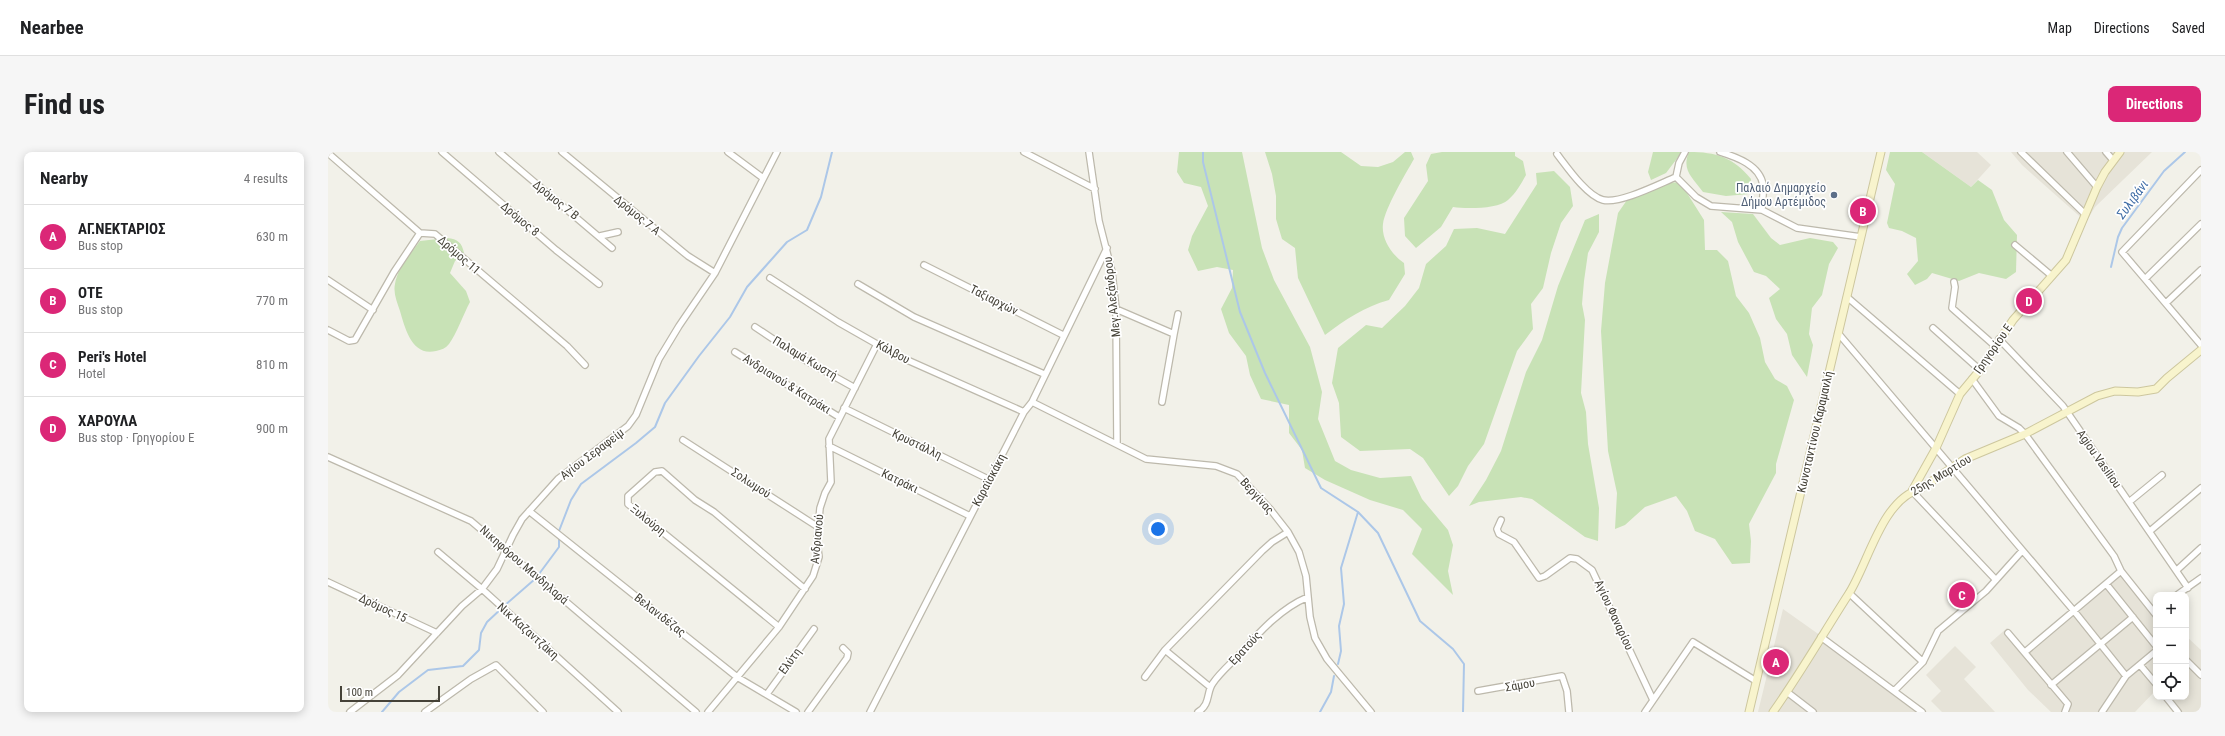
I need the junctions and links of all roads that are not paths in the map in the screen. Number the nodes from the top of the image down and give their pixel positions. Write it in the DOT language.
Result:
graph roads {
  1 [pos="442,152"];
  2 [pos="499,152"];
  3 [pos="562,152"];
  4 [pos="728,152"];
  5 [pos="777,152"];
  6 [pos="1024,152"];
  7 [pos="1088,152"];
  8 [pos="1685,152"];
  9 [pos="1720,152"];
  10 [pos="1881,152"];
  11 [pos="2021,152"];
  12 [pos="2067,152"];
  13 [pos="2106,152"];
  14 [pos="2120,152"];
  15 [pos="328,153"];
  16 [pos="1557,154"];
  17 [pos="2113,160"];
  18 [pos="2201,170"];
  19 [pos="1676,177"];
  20 [pos="763,178"];
  21 [pos="2097,187"];
  22 [pos="1095,188"];
  23 [pos="1762,210"];
  24 [pos="2085,214"];
  25 [pos="2201,224"];
  26 [pos="618,232"];
  27 [pos="420,233"];
  28 [pos="600,236"];
  29 [pos="1861,237"];
  30 [pos="2015,245"];
  31 [pos="612,248"];
  32 [pos="1107,248"];
  33 [pos="924,265"];
  34 [pos="2201,270"];
  35 [pos="715,273"];
  36 [pos="2052,276"];
  37 [pos="770,278"];
  38 [pos="2146,278"];
  39 [pos="328,280"];
  40 [pos="1954,282"];
  41 [pos="599,284"];
  42 [pos="858,284"];
  43 [pos="1847,297"];
  44 [pos="2166,302"];
  45 [pos="1116,309"];
  46 [pos="373,310"];
  47 [pos="1178,314"];
  48 [pos="755,327"];
  49 [pos="1933,328"];
  50 [pos="328,330"];
  51 [pos="1838,333"];
  52 [pos="1174,334"];
  53 [pos="1063,335"];
  54 [pos="1999,339"];
  55 [pos="877,344"];
  56 [pos="2201,345"];
  57 [pos="1995,346"];
  58 [pos="2201,350"];
  59 [pos="735,352"];
  60 [pos="585,365"];
  61 [pos="1980,370"];
  62 [pos="1044,374"];
  63 [pos="1972,379"];
  64 [pos="855,388"];
  65 [pos="1960,394"];
  66 [pos="1032,402"];
  67 [pos="1162,402"];
  68 [pos="844,408"];
  69 [pos="1024,412"];
  70 [pos="2067,412"];
  71 [pos="839,417"];
  72 [pos="2025,434"];
  73 [pos="683,440"];
  74 [pos="1116,444"];
  75 [pos="829,446"];
  76 [pos="1936,448"];
  77 [pos="328,457"];
  78 [pos="1952,467"];
  79 [pos="2162,476"];
  80 [pos="990,480"];
  81 [pos="2201,488"];
  82 [pos="1912,491"];
  83 [pos="2129,502"];
  84 [pos="528,511"];
  85 [pos="970,516"];
  86 [pos="1500,520"];
  87 [pos="818,527"];
  88 [pos="2150,531"];
  89 [pos="1288,532"];
  90 [pos="2201,548"];
  91 [pos="507,551"];
  92 [pos="2022,551"];
  93 [pos="438,552"];
  94 [pos="2177,570"];
  95 [pos="2122,571"];
  96 [pos="2201,578"];
  97 [pos="1996,580"];
  98 [pos="328,582"];
  99 [pos="2107,585"];
  100 [pos="2188,588"];
  101 [pos="482,589"];
  102 [pos="805,589"];
  103 [pos="2182,592"];
  104 [pos="1849,593"];
  105 [pos="1308,597"];
  106 [pos="2153,610"];
  107 [pos="2074,611"];
  108 [pos="2133,617"];
  109 [pos="779,627"];
  110 [pos="814,629"];
  111 [pos="2008,633"];
  112 [pos="438,634"];
  113 [pos="1821,637"];
  114 [pos="2153,642"];
  115 [pos="2100,644"];
  116 [pos="843,648"];
  117 [pos="1165,650"];
  118 [pos="2025,652"];
  119 [pos="2153,654"];
  120 [pos="1923,662"];
  121 [pos="2189,663"];
  122 [pos="2140,665"];
  123 [pos="2201,675"];
  124 [pos="2126,676"];
  125 [pos="737,677"];
  126 [pos="1145,677"];
  127 [pos="2153,680"];
  128 [pos="1756,681"];
  129 [pos="2051,685"];
  130 [pos="1210,687"];
  131 [pos="1478,691"];
  132 [pos="1894,691"];
  133 [pos="1787,692"];
  134 [pos="767,694"];
  135 [pos="1653,700"];
  136 [pos="2168,700"];
  137 [pos="350,712"];
  138 [pos="424,712"];
  139 [pos="543,712"];
  140 [pos="618,712"];
  141 [pos="696,712"];
  142 [pos="708,712"];
  143 [pos="796,712"];
  144 [pos="808,712"];
  145 [pos="870,712"];
  146 [pos="1198,712"];
  147 [pos="1371,712"];
  148 [pos="1569,712"];
  149 [pos="1645,712"];
  150 [pos="1749,712"];
  151 [pos="1773,712"];
  152 [pos="1813,712"];
  153 [pos="1922,712"];
  154 [pos="2065,712"];
  155 [pos="2102,712"];
  156 [pos="2178,712"];
  1 -- 41 [label="street, Δρόμος 8"];
  2 -- 28 [label="street, Δρόμος 7 Β"];
  3 -- 35 [label="street, Δρόμος 7 Α"];
  4 -- 20 [label="street"];
  5 -- 20 [label="street, Αγίου Σεραφείμ"];
  6 -- 22 [label="street"];
  7 -- 22 [label="street, Μεγ.Αλεξάνδρου"];
  8 -- 19 [label="street"];
  9 -- 23 [label="street"];
  10 -- 29 [label="street, Κωνσταντίνου Καραμανλή"];
  11 -- 24 [label="street"];
  12 -- 21 [label="street"];
  13 -- 17 [label="street"];
  14 -- 17 [label="street, Γρηγορίου Ε"];
  15 -- 27 [label="street, Δρόμος 11"];
  16 -- 19 [label="street"];
  17 -- 21 [label="street, Γρηγορίου Ε"];
  18 -- 38 [label="street"];
  19 -- 23 [label="street"];
  20 -- 35 [label="street, Αγίου Σεραφείμ"];
  21 -- 24 [label="street, Γρηγορίου Ε"];
  22 -- 32 [label="street, Μεγ.Αλεξάνδρου"];
  23 -- 29 [label="street"];
  24 -- 36 [label="street, Γρηγορίου Ε"];
  25 -- 38 [label="street"];
  26 -- 28 [label="street"];
  27 -- 46 [label="street"];
  27 -- 60 [label="street, Δρόμος 11"];
  28 -- 31 [label="street, Δρόμος 7 Β"];
  29 -- 43 [label="street, Κωνσταντίνου Καραμανλή"];
  30 -- 36 [label="street"];
  32 -- 45 [label="street, Μεγ.Αλεξάνδρου"];
  32 -- 53 [label="street, Καραϊσκάκη"];
  33 -- 53 [label="street, Ταξιαρχών"];
  34 -- 44 [label="street"];
  35 -- 84 [label="street, Αγίου Σεραφείμ"];
  36 -- 54 [label="street, Γρηγορίου Ε"];
  37 -- 55 [label="street, Κάλβου"];
  38 -- 44 [label="street"];
  39 -- 46 [label="street"];
  40 -- 57 [label="street"];
  42 -- 62 [label="street"];
  43 -- 51 [label="street, Κωνσταντίνου Καραμανλή"];
  43 -- 65 [label="street"];
  44 -- 56 [label="street"];
  45 -- 52 [label="street"];
  45 -- 74 [label="street, Μεγ.Αλεξάνδρου"];
  46 -- 50 [label="street"];
  47 -- 52 [label="street"];
  48 -- 64 [label="street, Παλαμά Κωστή"];
  49 -- 61 [label="street"];
  51 -- 76 [label="street"];
  51 -- 128 [label="street, Κωνσταντίνου Καραμανλή"];
  52 -- 67 [label="street"];
  53 -- 62 [label="street, Καραϊσκάκη"];
  54 -- 57 [label="street, Γρηγορίου Ε"];
  54 -- 70 [label="street, Agiou Vasiliou"];
  55 -- 64 [label="street, Ανδριανού"];
  55 -- 69 [label="street, Κάλβου"];
  57 -- 61 [label="street, Γρηγορίου Ε"];
  58 -- 70 [label="street, 25ης Μαρτίου"];
  59 -- 71 [label="street, Ανδριανού & Κατράκι"];
  61 -- 63 [label="street, Γρηγορίου Ε"];
  62 -- 66 [label="street, Καραϊσκάκη"];
  63 -- 65 [label="street, Γρηγορίου Ε"];
  63 -- 72 [label="street"];
  64 -- 68 [label="street, Ανδριανού"];
  65 -- 76 [label="street, Γρηγορίου Ε"];
  66 -- 69 [label="street, Καραϊσκάκη"];
  66 -- 74 [label="street, Βεργίνας"];
  68 -- 71 [label="street, Ανδριανού"];
  68 -- 80 [label="street, Κρυστάλλη"];
  69 -- 80 [label="street, Καραϊσκάκη"];
  70 -- 72 [label="street, 25ης Μαρτίου"];
  70 -- 83 [label="street, Agiou Vasiliou"];
  71 -- 75 [label="street, Ανδριανού"];
  72 -- 78 [label="street, 25ης Μαρτίου"];
  72 -- 95 [label="street"];
  73 -- 87 [label="street, Σολωμού"];
  74 -- 89 [label="street, Βεργίνας"];
  75 -- 85 [label="street, Κατράκι"];
  75 -- 87 [label="street, Ανδριανού"];
  76 -- 78 [label="street"];
  76 -- 82 [label="street, Γρηγορίου Ε"];
  77 -- 91 [label="street, Νικηφόρου Μανδηλαρά"];
  78 -- 82 [label="street, 25ης Μαρτίου"];
  78 -- 92 [label="street"];
  79 -- 83 [label="street"];
  80 -- 85 [label="street, Καραϊσκάκη"];
  81 -- 88 [label="street"];
  82 -- 97 [label="street"];
  82 -- 104 [label="street, 25ης Μαρτίου"];
  83 -- 88 [label="street, Agiou Vasiliou"];
  84 -- 91 [label="street, Αγίου Σεραφείμ"];
  84 -- 125 [label="street, Βελανιδέζας"];
  85 -- 145 [label="street, Καραϊσκάκη"];
  86 -- 135 [label="street, Αγίου Φαναρίου"];
  87 -- 102 [label="street, Ανδριανού"];
  88 -- 94 [label="street, Agiou Vasiliou"];
  89 -- 105 [label="street, Βεργίνας"];
  89 -- 117 [label="street"];
  90 -- 94 [label="street"];
  91 -- 101 [label="street, Αγίου Σεραφείμ"];
  91 -- 141 [label="street, Νικηφόρου Μανδηλαρά"];
  92 -- 97 [label="street"];
  92 -- 107 [label="street"];
  93 -- 101 [label="street, Νικ.Καζαντζάκη"];
  94 -- 100 [label="street, Agiou Vasiliou"];
  95 -- 99 [label="street"];
  95 -- 106 [label="street"];
  96 -- 100 [label="street"];
  97 -- 120 [label="street"];
  98 -- 112 [label="street, Δρόμος 15"];
  99 -- 107 [label="street"];
  99 -- 108 [label="street"];
  100 -- 103 [label="street"];
  101 -- 112 [label="street, Αγίου Σεραφείμ"];
  101 -- 140 [label="street, Νικ.Καζαντζάκη"];
  102 -- 109 [label="street, Ανδριανού"];
  102 -- 109 [label="street, Ξυλούρη"];
  104 -- 113 [label="street, 25ης Μαρτίου"];
  104 -- 120 [label="street"];
  105 -- 130 [label="street, Ερατούς"];
  105 -- 147 [label="street, Βεργίνας"];
  107 -- 115 [label="street"];
  107 -- 118 [label="street"];
  108 -- 114 [label="street"];
  108 -- 115 [label="street"];
  109 -- 125 [label="street, Ανδριανού"];
  110 -- 134 [label="street, Ελύτη"];
  111 -- 118 [label="street"];
  112 -- 137 [label="street, Αγίου Σεραφείμ"];
  113 -- 132 [label="street"];
  113 -- 133 [label="street, 25ης Μαρτίου"];
  115 -- 124 [label="street"];
  115 -- 129 [label="street"];
  116 -- 144 [label="street"];
  117 -- 126 [label="street"];
  117 -- 130 [label="street"];
  118 -- 129 [label="street"];
  119 -- 122 [label="street"];
  120 -- 132 [label="street"];
  121 -- 123 [label="street"];
  122 -- 124 [label="street"];
  122 -- 127 [label="street"];
  124 -- 155 [label="street"];
  125 -- 134 [label="street, Βελανιδέζας"];
  125 -- 142 [label="street, Ανδριανού"];
  128 -- 135 [label="street"];
  128 -- 150 [label="street, Κωνσταντίνου Καραμανλή"];
  129 -- 154 [label="street"];
  130 -- 146 [label="street, Ερατούς"];
  131 -- 148 [label="street, Σάμου"];
  132 -- 153 [label="street"];
  133 -- 151 [label="street, 25ης Μαρτίου"];
  133 -- 152 [label="street"];
  134 -- 143 [label="street, Βελανιδέζας"];
  135 -- 149 [label="street"];
  136 -- 156 [label="street"];
  138 -- 139 [label="street"];
}
